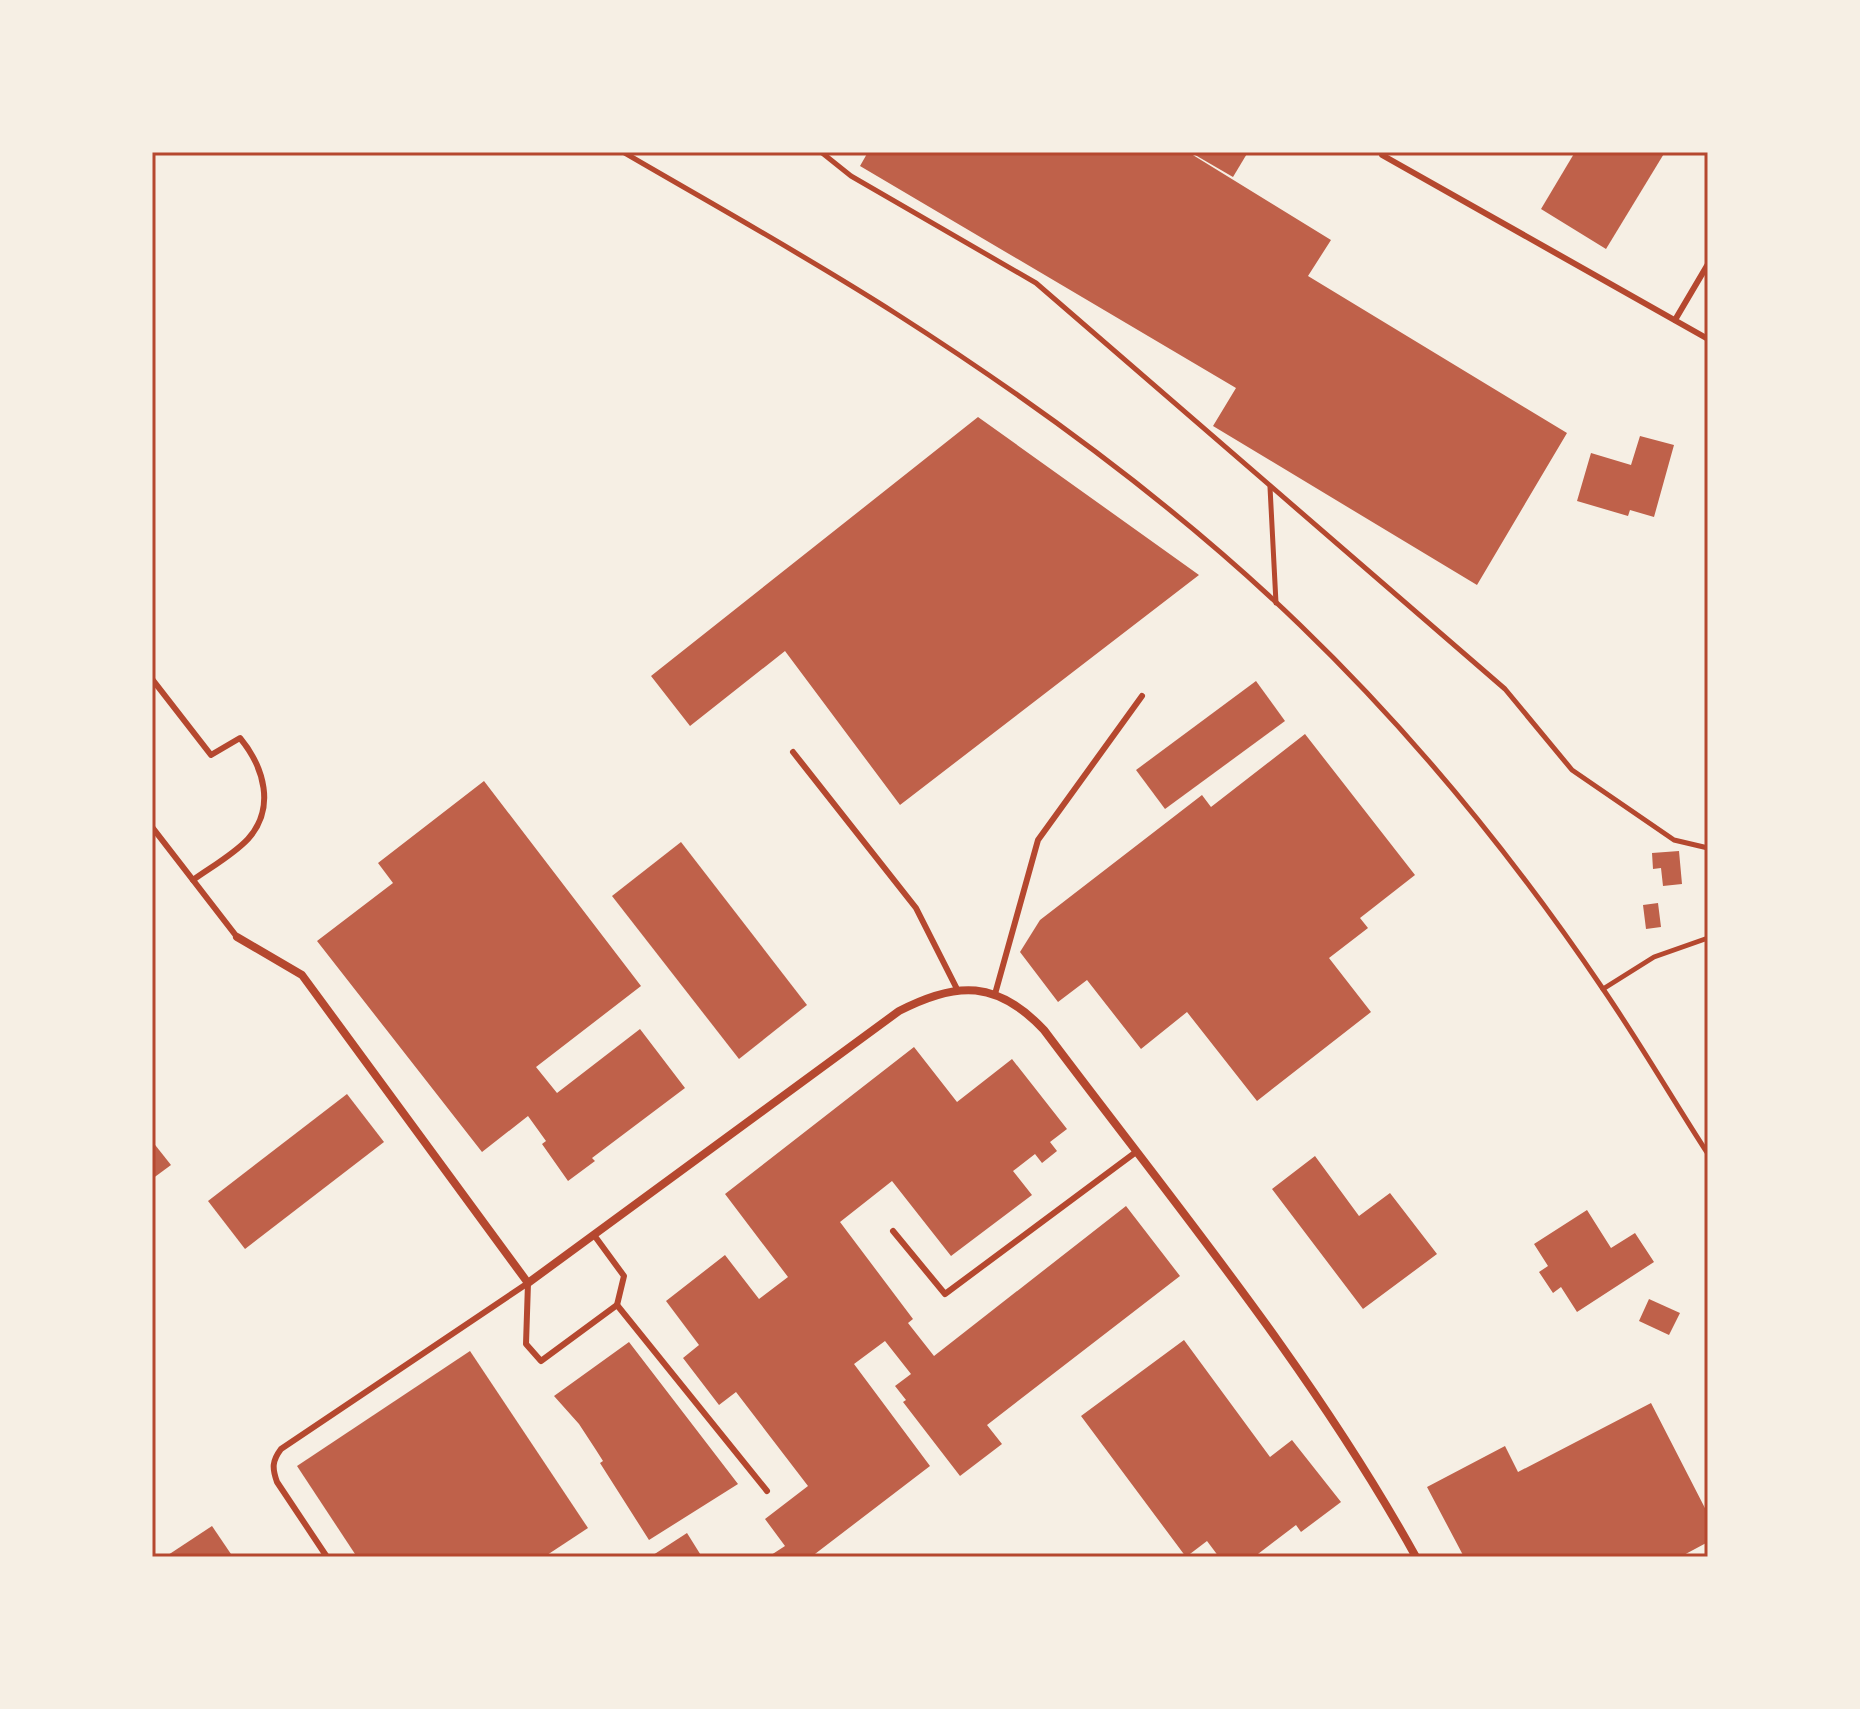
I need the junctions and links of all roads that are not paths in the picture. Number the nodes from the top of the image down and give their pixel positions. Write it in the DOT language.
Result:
graph roads {
  1 [pos="1382,152"];
  2 [pos="1708,264"];
  3 [pos="1675,320"];
  4 [pos="1708,339"];
  5 [pos="152,679"];
  6 [pos="1142,696"];
  7 [pos="793,752"];
  8 [pos="152,827"];
  9 [pos="193,880"];
  10 [pos="237,937"];
  11 [pos="958,991"];
  12 [pos="995,994"];
  13 [pos="1136,1152"];
  14 [pos="893,1231"];
  15 [pos="594,1235"];
  16 [pos="528,1283"];
  17 [pos="617,1305"];
  18 [pos="767,1491"];
  19 [pos="327,1557"];
  20 [pos="1416,1557"];
  1 -- 3 [label="lane"];
  2 -- 3 [label="lane"];
  3 -- 4 [label="lane"];
  5 -- 9 [label="lane"];
  6 -- 12 [label="lane"];
  7 -- 11 [label="lane"];
  8 -- 9 [label="lane"];
  9 -- 10 [label="lane"];
  10 -- 16 [label="street"];
  11 -- 12 [label="street"];
  11 -- 15 [label="street"];
  12 -- 13 [label="street"];
  13 -- 14 [label="lane"];
  13 -- 20 [label="street"];
  15 -- 16 [label="street"];
  15 -- 17 [label="lane"];
  16 -- 17 [label="lane"];
  16 -- 19 [label="lane"];
  17 -- 18 [label="lane"];
}
